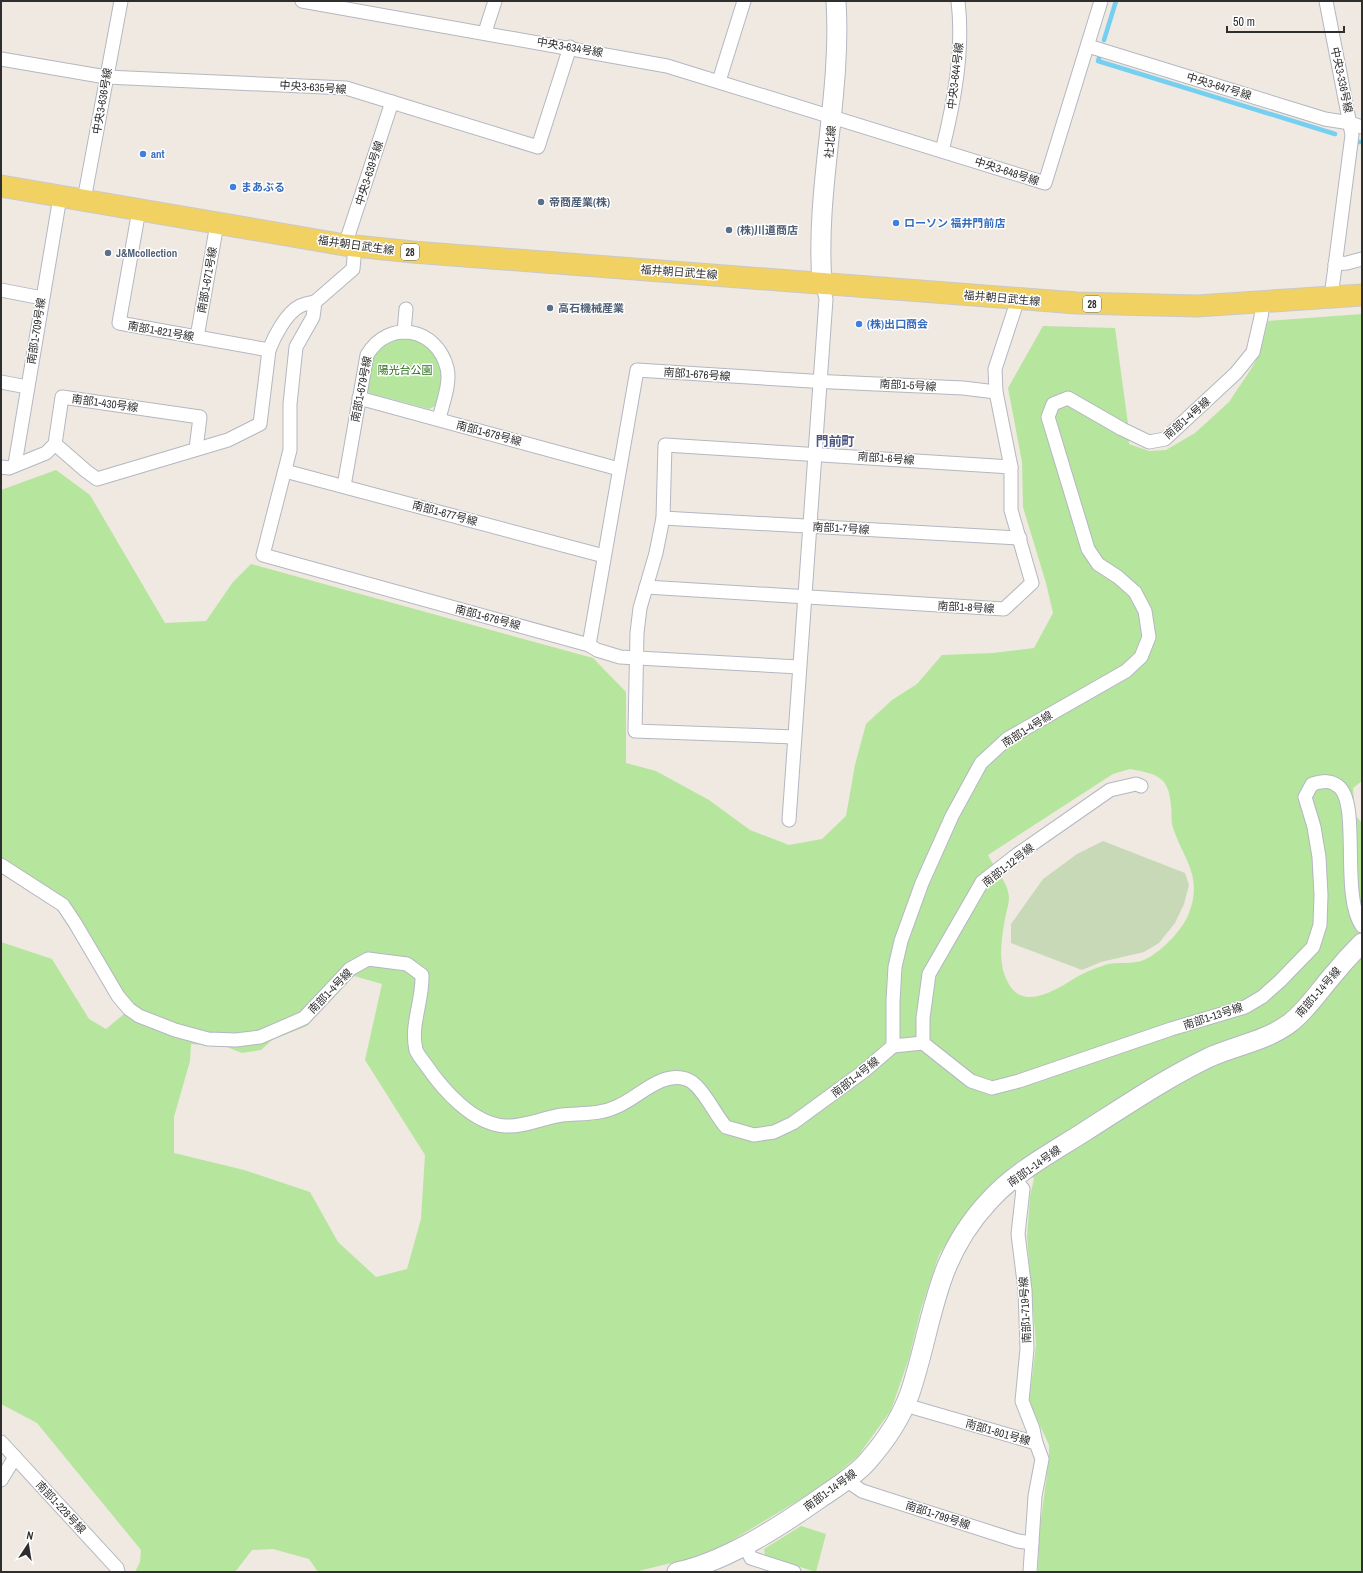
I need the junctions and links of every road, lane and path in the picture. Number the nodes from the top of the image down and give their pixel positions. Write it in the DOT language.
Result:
graph roads {
  1 [pos="121,1"];
  2 [pos="302,1"];
  3 [pos="494,1"];
  4 [pos="744,1"];
  5 [pos="836,1"];
  6 [pos="958,1"];
  7 [pos="1101,1"];
  8 [pos="1326,1"];
  9 [pos="485,32"];
  10 [pos="1088,46"];
  11 [pos="570,47"];
  12 [pos="1,59"];
  13 [pos="106,77"];
  14 [pos="719,81"];
  15 [pos="392,102"];
  16 [pos="832,117"];
  17 [pos="1356,125"];
  18 [pos="942,150"];
  19 [pos="1,186"];
  20 [pos="60,197"];
  21 [pos="84,200"];
  22 [pos="139,210"];
  23 [pos="217,224"];
  24 [pos="350,245"];
  25 [pos="1362,259"];
  26 [pos="1335,264"];
  27 [pos="822,282"];
  28 [pos="1,290"];
  29 [pos="1362,295"];
  30 [pos="1331,297"];
  31 [pos="42,298"];
  32 [pos="1018,299"];
  33 [pos="315,302"];
  34 [pos="1263,303"];
  35 [pos="406,309"];
  36 [pos="404,332"];
  37 [pos="197,337"];
  38 [pos="269,350"];
  39 [pos="820,381"];
  40 [pos="1,382"];
  41 [pos="27,387"];
  42 [pos="996,392"];
  43 [pos="359,398"];
  44 [pos="439,419"];
  45 [pos="55,444"];
  46 [pos="196,449"];
  47 [pos="815,453"];
  48 [pos="15,464"];
  49 [pos="1,467"];
  50 [pos="1011,467"];
  51 [pos="619,469"];
  52 [pos="285,471"];
  53 [pos="344,486"];
  54 [pos="663,518"];
  55 [pos="809,526"];
  56 [pos="1020,538"];
  57 [pos="604,556"];
  58 [pos="646,587"];
  59 [pos="804,596"];
  60 [pos="589,645"];
  61 [pos="636,658"];
  62 [pos="799,667"];
  63 [pos="794,736"];
  64 [pos="1141,786"];
  65 [pos="789,820"];
  66 [pos="1,865"];
  67 [pos="1362,926"];
  68 [pos="1362,942"];
  69 [pos="923,1043"];
  70 [pos="893,1046"];
  71 [pos="1014,1178"];
  72 [pos="905,1405"];
  73 [pos="1,1442"];
  74 [pos="1036,1444"];
  75 [pos="15,1457"];
  76 [pos="1,1480"];
  77 [pos="846,1480"];
  78 [pos="1032,1543"];
  79 [pos="745,1545"];
  80 [pos="117,1571"];
  81 [pos="677,1572"];
  82 [pos="794,1572"];
  83 [pos="1030,1572"];
  1 -- 13 [label="street, 中央3-636号線"];
  2 -- 9 [label="street, 中央3-634号線"];
  3 -- 9 [label="street"];
  4 -- 14 [label="street"];
  5 -- 16 [label="street, 社北線"];
  6 -- 18 [label="street, 中央3-644号線"];
  7 -- 10 [label="street, 中央3-648号線"];
  8 -- 17 [label="street, 中央3-336号線"];
  9 -- 11 [label="street, 中央3-634号線"];
  10 -- 17 [label="street, 中央3-647号線"];
  10 -- 18 [label="street, 中央3-648号線"];
  11 -- 14 [label="street, 中央3-634号線"];
  11 -- 15 [label="street, 中央3-635号線"];
  12 -- 13 [label="street, 中央3-635号線"];
  13 -- 15 [label="street, 中央3-635号線"];
  13 -- 21 [label="street, 中央3-636号線"];
  14 -- 16 [label="street, 中央3-634号線"];
  15 -- 24 [label="street, 中央3-639号線"];
  16 -- 18 [label="street, 中央3-648号線"];
  16 -- 27 [label="street, 社北線"];
  17 -- 26 [label="street, 中央3-336号線"];
  19 -- 20 [label="main road, 福井朝日武生線 / 28"];
  20 -- 21 [label="main road, 福井朝日武生線 / 28"];
  20 -- 31 [label="street, 南部1-709号線"];
  21 -- 22 [label="main road, 福井朝日武生線 / 28"];
  22 -- 23 [label="main road, 福井朝日武生線 / 28"];
  22 -- 37 [label="street, 南部1-821号線"];
  23 -- 24 [label="main road, 福井朝日武生線 / 28"];
  23 -- 37 [label="street, 南部1-671号線"];
  24 -- 27 [label="main road, 福井朝日武生線 / 28"];
  24 -- 33 [label="street"];
  25 -- 26 [label="street"];
  26 -- 30 [label="street, 中央3-336号線"];
  27 -- 32 [label="main road, 福井朝日武生線 / 28"];
  27 -- 39 [label="street"];
  28 -- 31 [label="street"];
  29 -- 30 [label="main road, 福井朝日武生線 / 28"];
  30 -- 34 [label="main road, 福井朝日武生線 / 28"];
  31 -- 41 [label="street, 南部1-709号線"];
  32 -- 34 [label="main road, 福井朝日武生線 / 28"];
  32 -- 42 [label="street, 南部1-8号線"];
  33 -- 38 [label="street"];
  33 -- 52 [label="street, 南部1-676号線"];
  34 -- 70 [label="street, 南部1-4号線"];
  35 -- 36 [label="street"];
  36 -- 43 [label="street, 南部1-679号線"];
  36 -- 44 [label="street"];
  37 -- 38 [label="street, 南部1-821号線"];
  38 -- 46 [label="street"];
  39 -- 42 [label="street, 南部1-5号線"];
  39 -- 47 [label="street"];
  39 -- 51 [label="street, 南部1-676号線"];
  40 -- 41 [label="street"];
  41 -- 48 [label="street, 南部1-709号線"];
  42 -- 50 [label="street, 南部1-8号線"];
  43 -- 44 [label="street, 南部1-678号線"];
  43 -- 53 [label="street, 南部1-679号線"];
  44 -- 51 [label="street, 南部1-678号線"];
  45 -- 46 [label="street"];
  45 -- 46 [label="street, 南部1-430号線"];
  45 -- 48 [label="street"];
  47 -- 50 [label="street, 南部1-6号線"];
  47 -- 54 [label="street, 南部1-6号線"];
  47 -- 55 [label="street"];
  48 -- 49 [label="street"];
  50 -- 56 [label="street, 南部1-8号線"];
  51 -- 57 [label="street, 南部1-676号線"];
  52 -- 53 [label="street, 南部1-677号線"];
  52 -- 60 [label="street, 南部1-676号線"];
  53 -- 57 [label="street, 南部1-677号線"];
  54 -- 55 [label="street, 南部1-7号線"];
  54 -- 58 [label="street"];
  55 -- 56 [label="street, 南部1-7号線"];
  55 -- 59 [label="street"];
  56 -- 59 [label="street, 南部1-8号線"];
  57 -- 60 [label="street, 南部1-676号線"];
  58 -- 59 [label="street, 南部1-8号線"];
  58 -- 61 [label="street"];
  59 -- 62 [label="street"];
  60 -- 61 [label="street"];
  61 -- 62 [label="street"];
  61 -- 63 [label="street"];
  62 -- 63 [label="street"];
  63 -- 65 [label="street"];
  64 -- 69 [label="street, 南部1-12号線"];
  66 -- 70 [label="street, 南部1-4号線"];
  67 -- 69 [label="street, 南部1-13号線"];
  68 -- 71 [label="street, 南部1-14号線"];
  69 -- 70 [label="street"];
  71 -- 72 [label="street, 南部1-14号線"];
  71 -- 74 [label="street, 南部1-719号線"];
  72 -- 74 [label="street, 南部1-801号線"];
  72 -- 77 [label="street, 南部1-14号線"];
  73 -- 75 [label="street, 南部1-228号線"];
  74 -- 78 [label="street, 南部1-801号線"];
  75 -- 76 [label="street"];
  75 -- 80 [label="street, 南部1-228号線"];
  77 -- 78 [label="street, 南部1-799号線"];
  77 -- 79 [label="street, 南部1-14号線"];
  78 -- 83 [label="street, 南部1-801号線"];
  79 -- 81 [label="street, 南部1-14号線"];
  79 -- 82 [label="street"];
}
